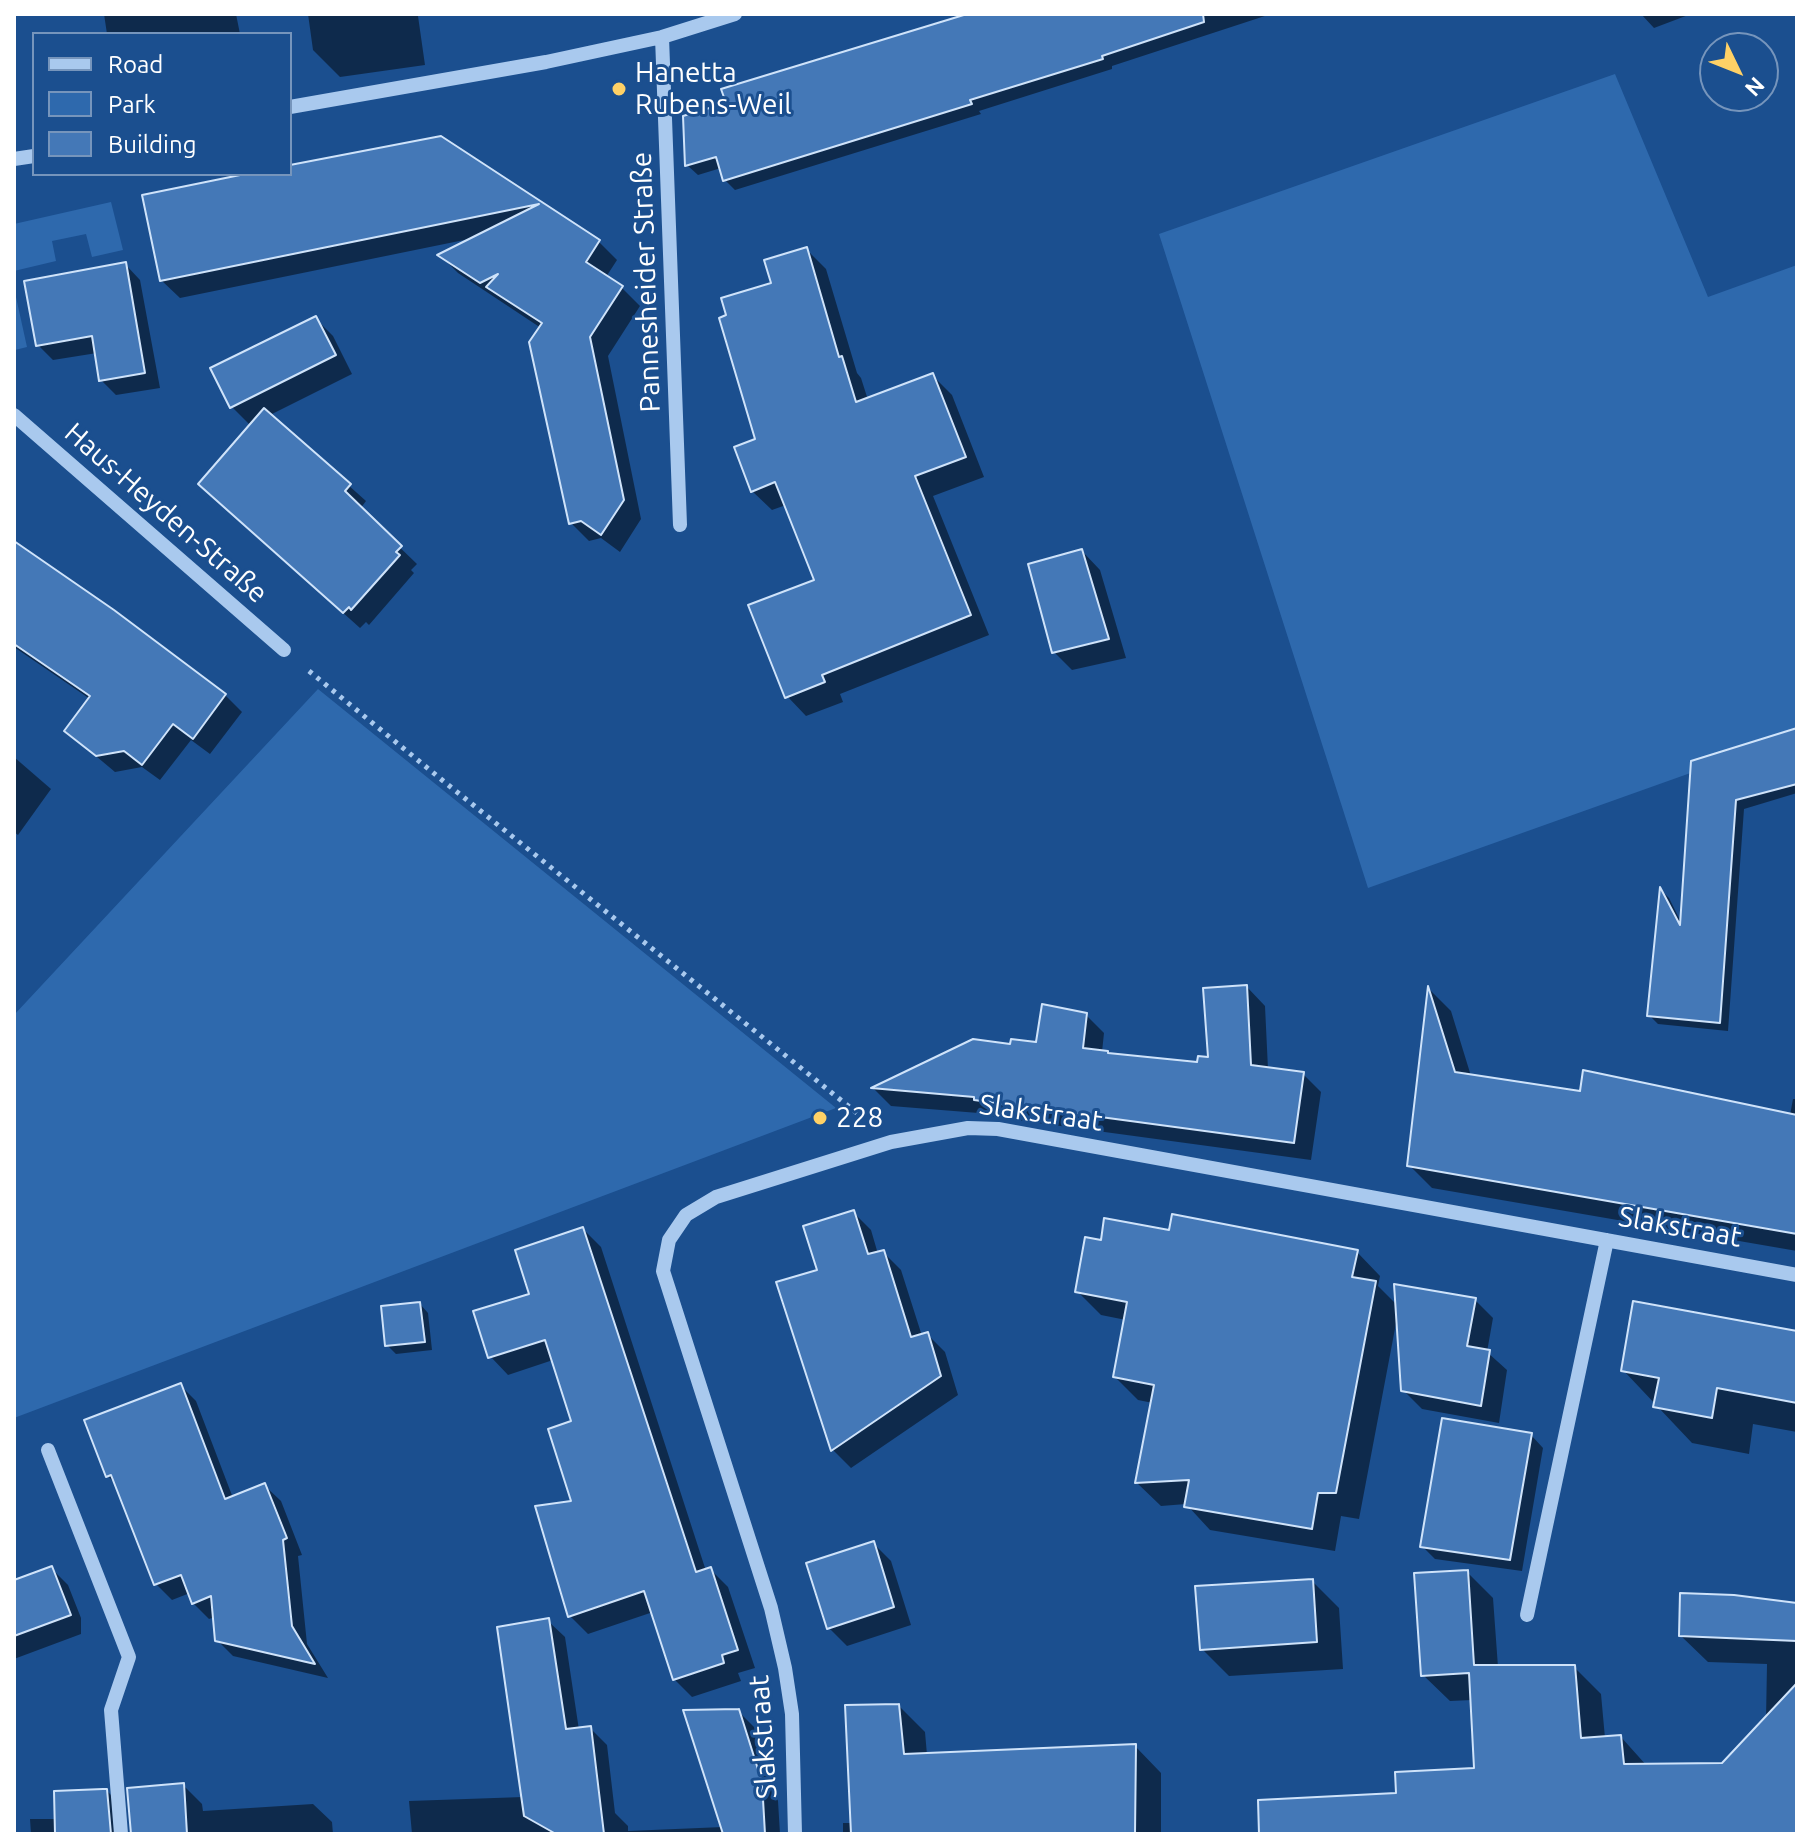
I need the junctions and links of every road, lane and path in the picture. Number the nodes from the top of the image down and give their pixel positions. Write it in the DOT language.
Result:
graph roads {
  1 [pos="735,14"];
  2 [pos="716,17"];
  3 [pos="662,37"];
  4 [pos="292,107"];
  5 [pos="14,415"];
  6 [pos="680,525"];
  7 [pos="284,650"];
  8 [pos="891,1142"];
  9 [pos="1607,1240"];
  10 [pos="1797,1275"];
  11 [pos="48,1450"];
  12 [pos="1527,1615"];
  13 [pos="121,1834"];
  14 [pos="795,1834"];
  1 -- 2 [label="street"];
  2 -- 3 [label="street"];
  3 -- 4 [label="street"];
  3 -- 6 [label="street, Pannesheider Straße"];
  5 -- 7 [label="street, Haus-Heyden-Straße"];
  7 -- 8 [label="path"];
  8 -- 9 [label="street, Slakstraat"];
  8 -- 14 [label="street, Slakstraat"];
  9 -- 10 [label="street, Slakstraat"];
  9 -- 12 [label="street"];
  11 -- 13 [label="street"];
}
